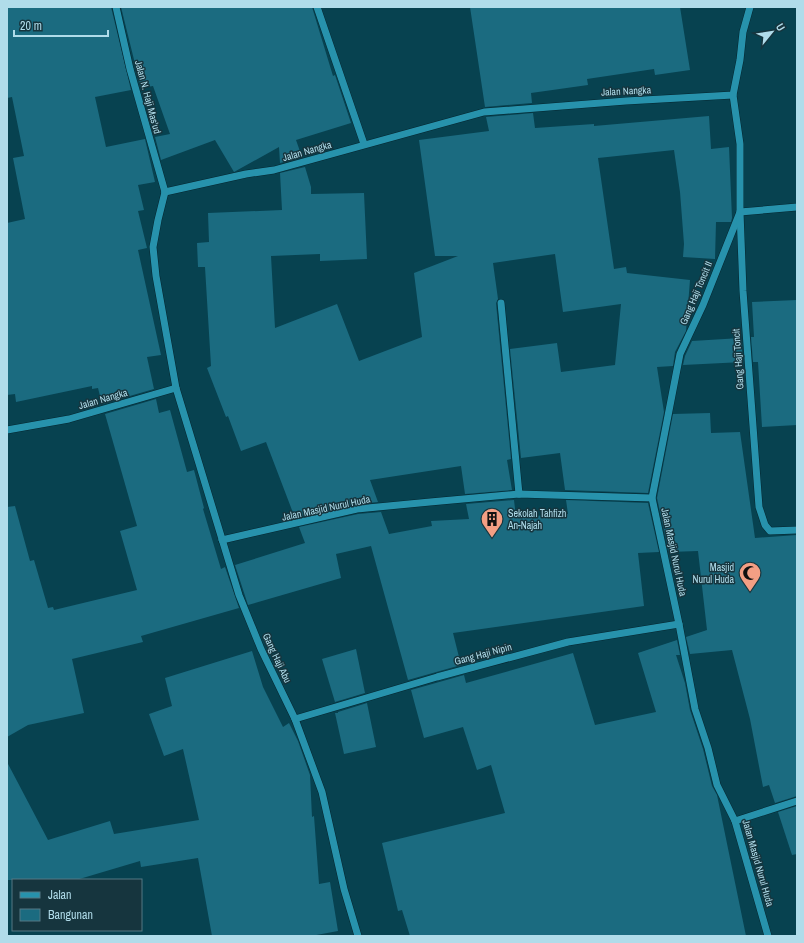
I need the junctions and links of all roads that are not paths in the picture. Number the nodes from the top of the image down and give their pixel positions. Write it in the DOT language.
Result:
graph roads {
  1 [pos="116,7"];
  2 [pos="318,7"];
  3 [pos="750,7"];
  4 [pos="733,95"];
  5 [pos="364,144"];
  6 [pos="165,192"];
  7 [pos="797,208"];
  8 [pos="740,212"];
  9 [pos="501,304"];
  10 [pos="176,388"];
  11 [pos="7,430"];
  12 [pos="519,494"];
  13 [pos="652,498"];
  14 [pos="797,530"];
  15 [pos="222,540"];
  16 [pos="680,624"];
  17 [pos="295,719"];
  18 [pos="797,801"];
  19 [pos="735,821"];
  20 [pos="358,936"];
  21 [pos="768,936"];
  1 -- 6 [label="street, Jalan N. Haji Mas'ud"];
  2 -- 5 [label="street"];
  3 -- 4 [label="street"];
  4 -- 5 [label="street, Jalan Nangka"];
  4 -- 8 [label="street, Gang Haji Toncit II"];
  5 -- 6 [label="street, Jalan Nangka"];
  6 -- 10 [label="street"];
  7 -- 8 [label="street"];
  8 -- 13 [label="street, Gang Haji Toncit II"];
  8 -- 14 [label="street, Gang Haji Toncit"];
  9 -- 12 [label="street"];
  10 -- 11 [label="street, Jalan Nangka"];
  10 -- 15 [label="street, Gang Haji Abu"];
  12 -- 13 [label="street, Jalan Masjid Nurul Huda"];
  12 -- 15 [label="street, Jalan Masjid Nurul Huda"];
  13 -- 16 [label="street, Jalan Masjid Nurul Huda"];
  15 -- 17 [label="street, Gang Haji Abu"];
  16 -- 17 [label="street, Gang Haji Nipin"];
  16 -- 19 [label="street, Jalan Masjid Nurul Huda"];
  17 -- 20 [label="street, Gang Haji Abu"];
  18 -- 19 [label="street"];
  19 -- 21 [label="street, Jalan Masjid Nurul Huda"];
}
